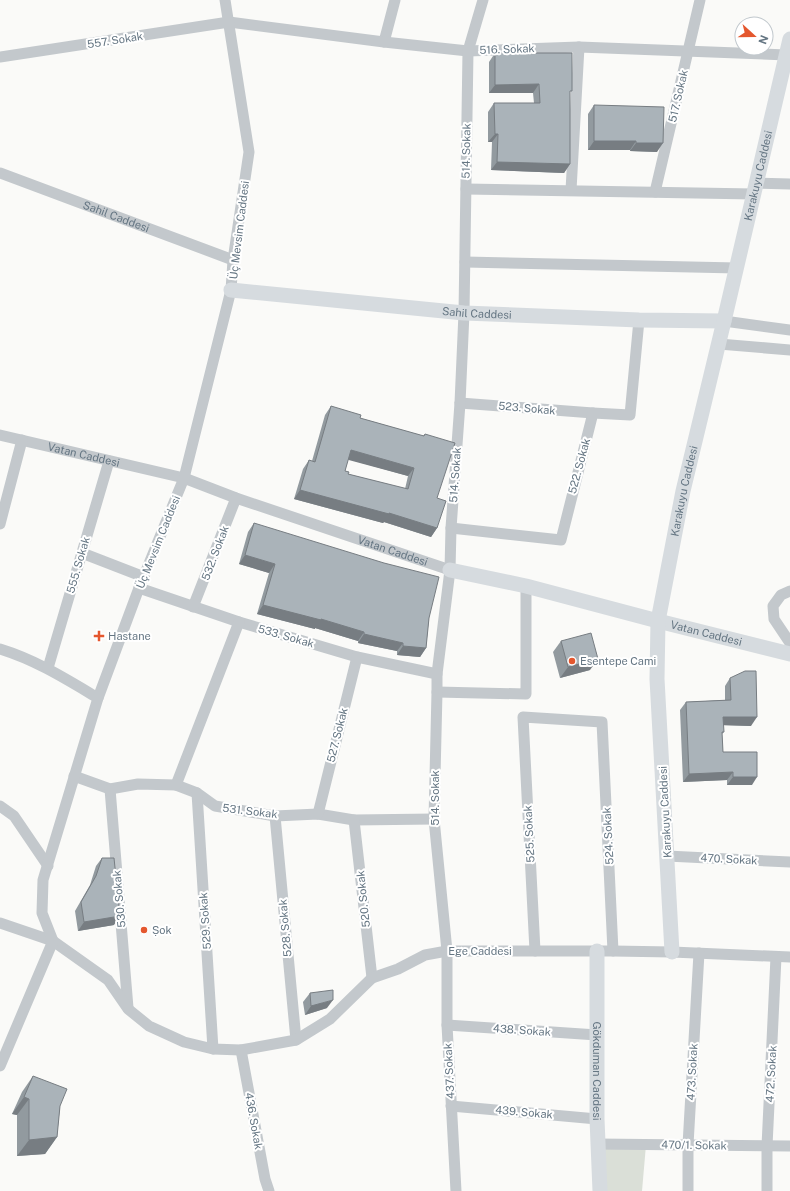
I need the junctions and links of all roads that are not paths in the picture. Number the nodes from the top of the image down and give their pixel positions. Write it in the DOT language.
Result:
graph roads {
  1 [pos="225,0"];
  2 [pos="395,0"];
  3 [pos="483,0"];
  4 [pos="700,0"];
  5 [pos="229,22"];
  6 [pos="790,38"];
  7 [pos="384,42"];
  8 [pos="579,47"];
  9 [pos="468,51"];
  10 [pos="688,52"];
  11 [pos="786,55"];
  12 [pos="0,58"];
  13 [pos="0,173"];
  14 [pos="790,184"];
  15 [pos="466,189"];
  16 [pos="755,189"];
  17 [pos="571,190"];
  18 [pos="655,192"];
  19 [pos="233,260"];
  20 [pos="465,262"];
  21 [pos="737,268"];
  22 [pos="232,290"];
  23 [pos="464,313"];
  24 [pos="639,320"];
  25 [pos="724,322"];
  26 [pos="790,330"];
  27 [pos="719,344"];
  28 [pos="790,350"];
  29 [pos="460,402"];
  30 [pos="593,413"];
  31 [pos="0,435"];
  32 [pos="22,440"];
  33 [pos="109,461"];
  34 [pos="184,478"];
  35 [pos="236,498"];
  36 [pos="0,524"];
  37 [pos="452,528"];
  38 [pos="82,553"];
  39 [pos="450,570"];
  40 [pos="144,577"];
  41 [pos="526,586"];
  42 [pos="139,588"];
  43 [pos="790,591"];
  44 [pos="193,608"];
  45 [pos="658,621"];
  46 [pos="239,622"];
  47 [pos="790,643"];
  48 [pos="0,649"];
  49 [pos="790,654"];
  50 [pos="357,657"];
  51 [pos="48,668"];
  52 [pos="437,674"];
  53 [pos="436,692"];
  54 [pos="98,698"];
  55 [pos="602,722"];
  56 [pos="74,776"];
  57 [pos="176,785"];
  58 [pos="110,789"];
  59 [pos="197,793"];
  60 [pos="0,806"];
  61 [pos="318,814"];
  62 [pos="275,816"];
  63 [pos="434,819"];
  64 [pos="354,820"];
  65 [pos="667,856"];
  66 [pos="790,862"];
  67 [pos="48,866"];
  68 [pos="0,923"];
  69 [pos="53,941"];
  70 [pos="447,951"];
  71 [pos="535,951"];
  72 [pos="597,951"];
  73 [pos="613,951"];
  74 [pos="672,952"];
  75 [pos="699,953"];
  76 [pos="776,957"];
  77 [pos="790,957"];
  78 [pos="372,978"];
  79 [pos="128,1009"];
  80 [pos="447,1025"];
  81 [pos="597,1035"];
  82 [pos="296,1040"];
  83 [pos="213,1049"];
  84 [pos="241,1050"];
  85 [pos="0,1066"];
  86 [pos="452,1106"];
  87 [pos="597,1119"];
  88 [pos="597,1144"];
  89 [pos="688,1145"];
  90 [pos="767,1146"];
  91 [pos="790,1146"];
  92 [pos="269,1191"];
  93 [pos="456,1191"];
  94 [pos="600,1191"];
  95 [pos="688,1191"];
  96 [pos="767,1191"];
  1 -- 5 [label="street, Üç Mevsim Caddesi"];
  2 -- 7 [label="street"];
  3 -- 9 [label="street, 514. Sokak"];
  4 -- 10 [label="street, 517. Sokak"];
  5 -- 7 [label="street, 516. Sokak"];
  5 -- 12 [label="street, 557. Sokak"];
  5 -- 19 [label="street, Üç Mevsim Caddesi"];
  6 -- 11 [label="street, Karakuyu Caddesi"];
  7 -- 9 [label="street, 516. Sokak"];
  8 -- 9 [label="street, 516. Sokak"];
  8 -- 10 [label="street, 516. Sokak"];
  8 -- 17 [label="street"];
  9 -- 15 [label="street, 514. Sokak"];
  10 -- 11 [label="street, 516. Sokak"];
  10 -- 18 [label="street, 517. Sokak"];
  11 -- 16 [label="street, Karakuyu Caddesi"];
  13 -- 19 [label="street, Sahil Caddesi"];
  14 -- 16 [label="street"];
  15 -- 17 [label="street"];
  15 -- 20 [label="street, 514. Sokak"];
  16 -- 18 [label="street"];
  16 -- 21 [label="street, Karakuyu Caddesi"];
  17 -- 18 [label="street"];
  19 -- 22 [label="street, Üç Mevsim Caddesi"];
  20 -- 21 [label="street"];
  20 -- 23 [label="street, 514. Sokak"];
  21 -- 25 [label="street, Karakuyu Caddesi"];
  22 -- 23 [label="street, Sahil Caddesi"];
  22 -- 34 [label="street, Üç Mevsim Caddesi"];
  23 -- 24 [label="street, Sahil Caddesi"];
  23 -- 29 [label="street, 514. Sokak"];
  24 -- 25 [label="street, Sahil Caddesi"];
  24 -- 30 [label="street"];
  25 -- 26 [label="street"];
  25 -- 27 [label="street, Karakuyu Caddesi"];
  27 -- 28 [label="street"];
  27 -- 45 [label="street, Karakuyu Caddesi"];
  29 -- 30 [label="street, 523. Sokak"];
  29 -- 37 [label="street, 514. Sokak"];
  30 -- 37 [label="street, 522. Sokak"];
  31 -- 32 [label="street, Vatan Caddesi"];
  32 -- 33 [label="street, Vatan Caddesi"];
  32 -- 36 [label="street"];
  33 -- 34 [label="street, Vatan Caddesi"];
  33 -- 38 [label="street, 555. Sokak"];
  34 -- 35 [label="street, Vatan Caddesi"];
  34 -- 40 [label="street, Üç Mevsim Caddesi"];
  35 -- 39 [label="street, Vatan Caddesi"];
  35 -- 44 [label="street, 532. Sokak"];
  37 -- 39 [label="street, 514. Sokak"];
  38 -- 40 [label="street"];
  38 -- 51 [label="street, 555. Sokak"];
  39 -- 41 [label="street, Vatan Caddesi"];
  39 -- 52 [label="street, 514. Sokak"];
  40 -- 42 [label="street, Üç Mevsim Caddesi"];
  41 -- 45 [label="street, Vatan Caddesi"];
  41 -- 53 [label="street"];
  42 -- 44 [label="street, 533. Sokak"];
  42 -- 54 [label="street, Üç Mevsim Caddesi"];
  43 -- 47 [label="street"];
  44 -- 46 [label="street, 533. Sokak"];
  45 -- 49 [label="street, Vatan Caddesi"];
  45 -- 65 [label="street, Karakuyu Caddesi"];
  46 -- 50 [label="street, 533. Sokak"];
  46 -- 57 [label="street"];
  48 -- 51 [label="street"];
  50 -- 52 [label="street, 533. Sokak"];
  50 -- 61 [label="street, 527. Sokak"];
  51 -- 54 [label="street"];
  52 -- 53 [label="street, 514. Sokak"];
  53 -- 63 [label="street, 514. Sokak"];
  54 -- 56 [label="street, Üç Mevsim Caddesi"];
  55 -- 71 [label="street, 525. Sokak"];
  55 -- 73 [label="street, 524. Sokak"];
  56 -- 58 [label="street, 531. Sokak"];
  56 -- 67 [label="street, Üç Mevsim Caddesi"];
  57 -- 58 [label="street, 531. Sokak"];
  57 -- 59 [label="street, 531. Sokak"];
  58 -- 79 [label="street, 530. Sokak"];
  59 -- 62 [label="street, 531. Sokak"];
  59 -- 83 [label="street, 529. Sokak"];
  60 -- 67 [label="street"];
  61 -- 62 [label="street, 531. Sokak"];
  61 -- 64 [label="street, 531. Sokak"];
  62 -- 82 [label="street, 528. Sokak"];
  63 -- 64 [label="street, 531. Sokak"];
  63 -- 70 [label="street, 514. Sokak"];
  64 -- 78 [label="street, 520. Sokak"];
  65 -- 66 [label="street, 470. Sokak"];
  65 -- 74 [label="street, Karakuyu Caddesi"];
  67 -- 69 [label="street, Üç Mevsim Caddesi"];
  68 -- 69 [label="street, Ege Caddesi"];
  69 -- 79 [label="street, Ege Caddesi"];
  69 -- 85 [label="street"];
  70 -- 71 [label="street, Ege Caddesi"];
  70 -- 78 [label="street, Ege Caddesi"];
  70 -- 80 [label="street, 437. Sokak"];
  71 -- 72 [label="street, Ege Caddesi"];
  72 -- 73 [label="street, Ege Caddesi"];
  72 -- 81 [label="street, Gökduman Caddesi"];
  73 -- 74 [label="street, Ege Caddesi"];
  74 -- 75 [label="street, Ege Caddesi"];
  75 -- 76 [label="street, Ege Caddesi"];
  75 -- 89 [label="street, 473. Sokak"];
  76 -- 77 [label="street, Ege Caddesi"];
  76 -- 90 [label="street, 472. Sokak"];
  78 -- 82 [label="street, Ege Caddesi"];
  79 -- 83 [label="street, Ege Caddesi"];
  80 -- 81 [label="street, 438. Sokak"];
  80 -- 86 [label="street, 437. Sokak"];
  81 -- 87 [label="street, Gökduman Caddesi"];
  82 -- 84 [label="street, Ege Caddesi"];
  83 -- 84 [label="street, Ege Caddesi"];
  84 -- 92 [label="street, 436. Sokak"];
  86 -- 87 [label="street, 439. Sokak"];
  86 -- 93 [label="street, 437. Sokak"];
  87 -- 88 [label="street, Gökduman Caddesi"];
  88 -- 89 [label="street, 470/1. Sokak"];
  88 -- 94 [label="street, Gökduman Caddesi"];
  89 -- 90 [label="street, 470/1. Sokak"];
  89 -- 95 [label="street, 473. Sokak"];
  90 -- 91 [label="street, 470/1. Sokak"];
  90 -- 96 [label="street, 472. Sokak"];
}
